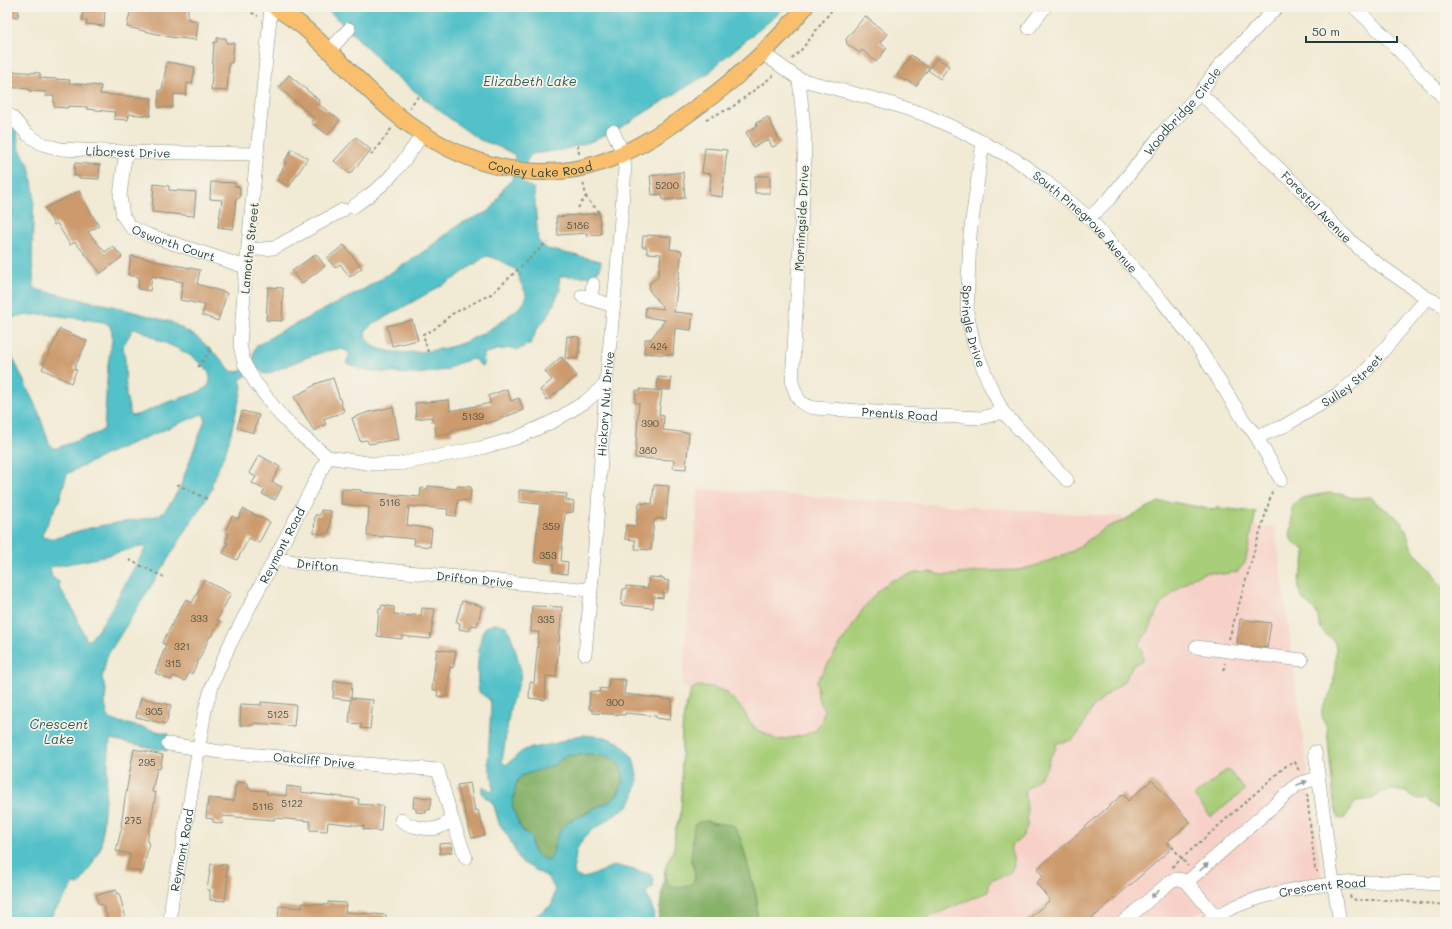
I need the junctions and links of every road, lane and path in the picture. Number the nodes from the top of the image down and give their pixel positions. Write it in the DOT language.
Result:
graph roads {
  1 [pos="241,7"];
  2 [pos="271,7"];
  3 [pos="275,7"];
  4 [pos="805,7"];
  5 [pos="1045,7"];
  6 [pos="1277,7"];
  7 [pos="1354,7"];
  8 [pos="270,22"];
  9 [pos="1029,28"];
  10 [pos="349,29"];
  11 [pos="329,51"];
  12 [pos="764,54"];
  13 [pos="799,79"];
  14 [pos="1200,93"];
  15 [pos="1445,99"];
  16 [pos="11,116"];
  17 [pos="613,131"];
  18 [pos="423,133"];
  19 [pos="983,142"];
  20 [pos="128,152"];
  21 [pos="257,154"];
  22 [pos="622,154"];
  23 [pos="586,196"];
  24 [pos="601,215"];
  25 [pos="1089,218"];
  26 [pos="547,242"];
  27 [pos="248,250"];
  28 [pos="246,267"];
  29 [pos="592,284"];
  30 [pos="1427,298"];
  31 [pos="614,306"];
  32 [pos="1445,306"];
  33 [pos="212,349"];
  34 [pos="428,352"];
  35 [pos="198,367"];
  36 [pos="606,384"];
  37 [pos="798,399"];
  38 [pos="1003,412"];
  39 [pos="1255,434"];
  40 [pos="328,457"];
  41 [pos="1067,480"];
  42 [pos="1281,480"];
  43 [pos="177,484"];
  44 [pos="209,500"];
  45 [pos="276,559"];
  46 [pos="129,560"];
  47 [pos="360,568"];
  48 [pos="164,577"];
  49 [pos="590,590"];
  50 [pos="1196,647"];
  51 [pos="1227,651"];
  52 [pos="585,654"];
  53 [pos="1302,660"];
  54 [pos="1224,670"];
  55 [pos="168,744"];
  56 [pos="199,749"];
  57 [pos="1315,752"];
  58 [pos="1318,778"];
  59 [pos="1303,782"];
  60 [pos="452,819"];
  61 [pos="401,820"];
  62 [pos="1168,842"];
  63 [pos="466,858"];
  64 [pos="1181,858"];
  65 [pos="1170,868"];
  66 [pos="1331,870"];
  67 [pos="1190,879"];
  68 [pos="1348,882"];
  69 [pos="1334,884"];
  70 [pos="1445,884"];
  71 [pos="1445,905"];
  72 [pos="1211,920"];
  73 [pos="170,922"];
  74 [pos="1123,922"];
  75 [pos="1340,922"];
  1 -- 8 [label="path"];
  2 -- 8 [label="street, Lamothe Street"];
  3 -- 11 [label="main road, Cooley Lake Road"];
  4 -- 12 [label="main road, Cooley Lake Road"];
  5 -- 9 [label="street"];
  6 -- 14 [label="street, Woodbridge Circle"];
  7 -- 15 [label="street"];
  8 -- 21 [label="street, Lamothe Street"];
  10 -- 11 [label="street"];
  11 -- 18 [label="main road, Cooley Lake Road"];
  12 -- 13 [label="street"];
  12 -- 22 [label="main road, Cooley Lake Road"];
  13 -- 19 [label="street, South Pinegrove Avenue"];
  13 -- 37 [label="street, Morningside Drive"];
  14 -- 25 [label="street, Woodbridge Circle"];
  14 -- 30 [label="street, Forestal Avenue"];
  16 -- 20 [label="street, Libcrest Drive"];
  17 -- 22 [label="street, Hickory Nut Drive"];
  18 -- 22 [label="main road, Cooley Lake Road"];
  18 -- 27 [label="street"];
  19 -- 25 [label="street, South Pinegrove Avenue"];
  19 -- 38 [label="street, Springle Drive"];
  20 -- 21 [label="street, Libcrest Drive"];
  20 -- 28 [label="street, Osworth Court"];
  21 -- 27 [label="street, Lamothe Street"];
  22 -- 31 [label="street, Hickory Nut Drive"];
  23 -- 24 [label="path"];
  25 -- 39 [label="street, South Pinegrove Avenue"];
  26 -- 34 [label="path"];
  27 -- 28 [label="street, Lamothe Street"];
  28 -- 40 [label="street, Lamothe Street"];
  29 -- 31 [label="street"];
  30 -- 32 [label="street, Forestal Avenue"];
  30 -- 39 [label="street, Sulley Street"];
  31 -- 36 [label="street, Hickory Nut Drive"];
  33 -- 35 [label="path"];
  36 -- 40 [label="street"];
  36 -- 49 [label="street, Hickory Nut Drive"];
  37 -- 38 [label="street, Prentis Road"];
  38 -- 41 [label="street, Springle Drive"];
  39 -- 42 [label="street, South Pinegrove Avenue"];
  40 -- 45 [label="street, Reymont Road"];
  42 -- 51 [label="path"];
  43 -- 44 [label="path"];
  45 -- 47 [label="street, Drifton"];
  45 -- 56 [label="street, Reymont Road"];
  46 -- 48 [label="path"];
  47 -- 49 [label="street, Drifton Drive"];
  49 -- 52 [label="street, Hickory Nut Drive"];
  50 -- 51 [label="street"];
  51 -- 53 [label="street"];
  51 -- 54 [label="path"];
  55 -- 56 [label="street, Oakcliff Drive"];
  56 -- 60 [label="street, Oakcliff Drive"];
  56 -- 73 [label="street, Reymont Road"];
  57 -- 58 [label="street"];
  58 -- 59 [label="street"];
  58 -- 66 [label="street"];
  59 -- 64 [label="path"];
  59 -- 66 [label="path"];
  67 -- 59 [label="street, one-way"];
  60 -- 61 [label="street"];
  60 -- 63 [label="street"];
  62 -- 64 [label="path"];
  64 -- 65 [label="path"];
  64 -- 67 [label="path"];
  66 -- 69 [label="street"];
  67 -- 72 [label="street"];
  67 -- 74 [label="street, one-way"];
  68 -- 69 [label="street, Crescent Road"];
  68 -- 70 [label="street, Crescent Road"];
  68 -- 71 [label="path"];
  69 -- 72 [label="street, Crescent Road"];
  69 -- 75 [label="street"];
}
